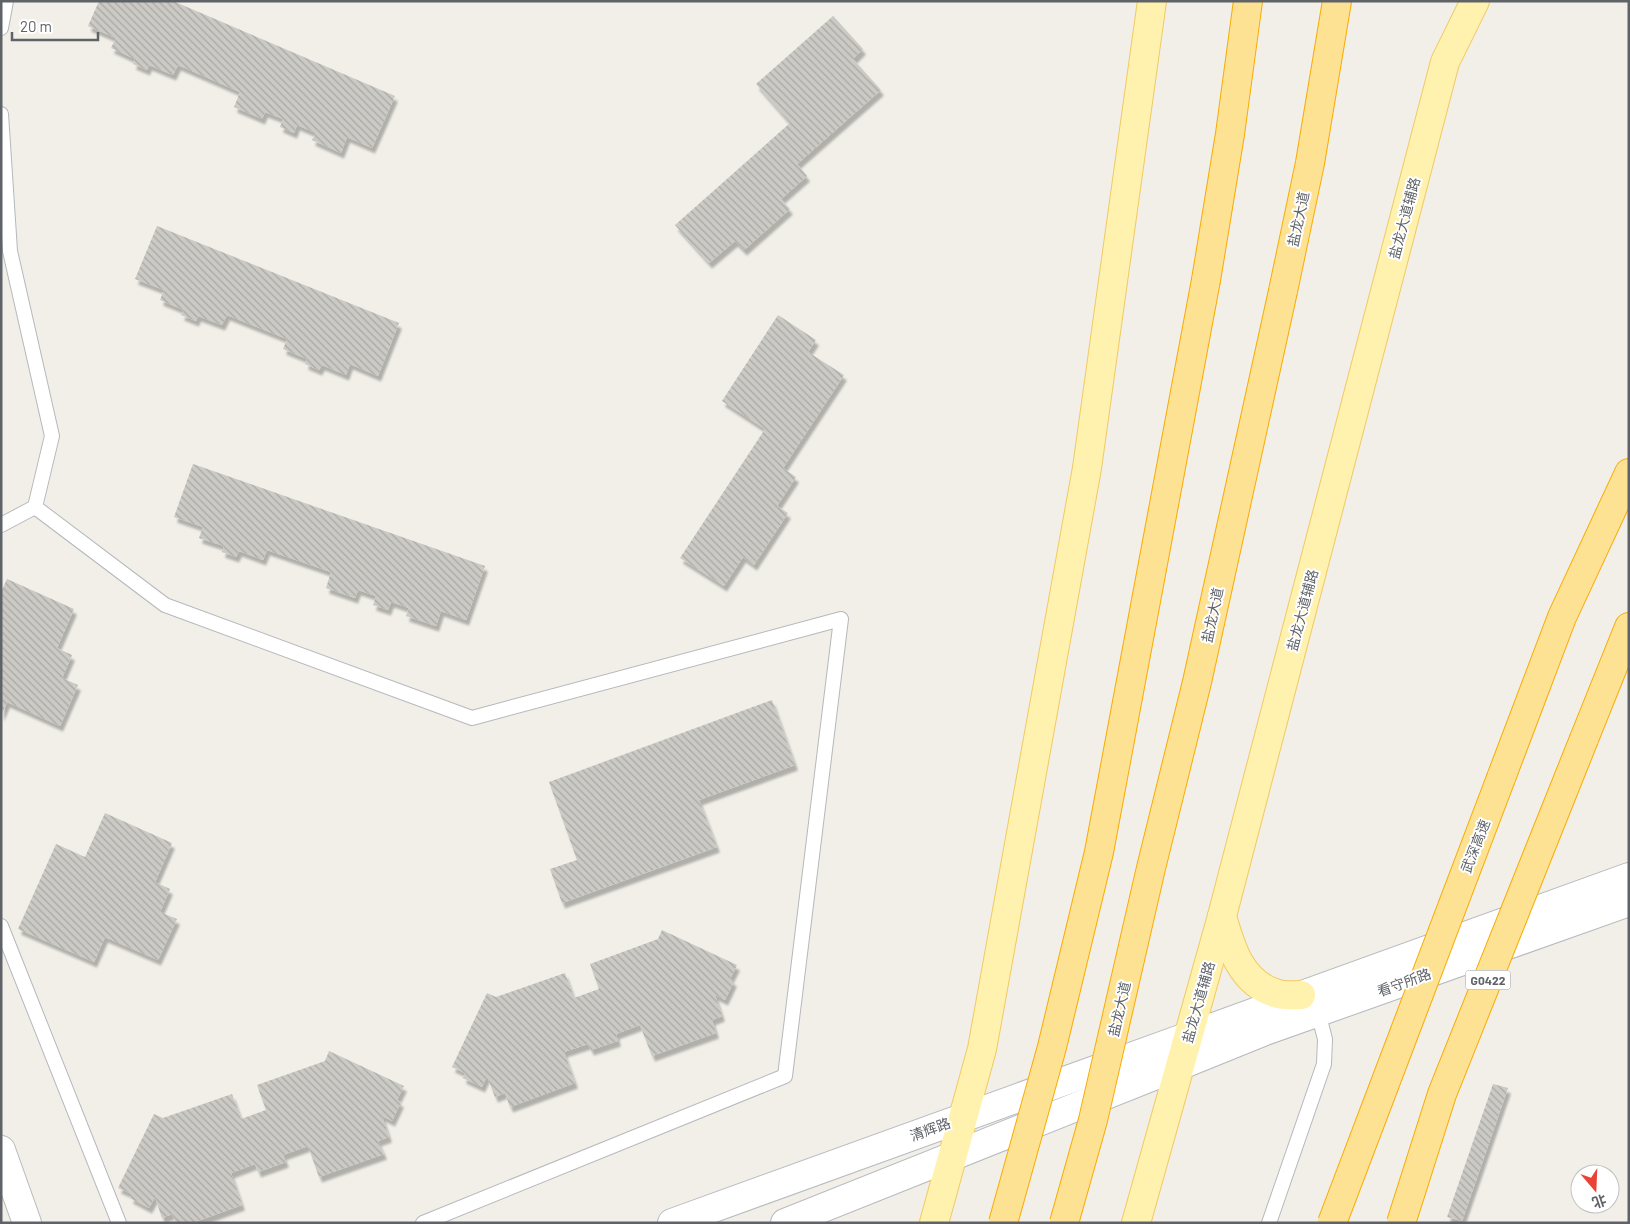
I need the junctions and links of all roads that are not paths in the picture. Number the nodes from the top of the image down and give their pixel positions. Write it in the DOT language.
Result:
graph roads {
  1 [pos="6,1"];
  2 [pos="1152,1"];
  3 [pos="1248,1"];
  4 [pos="1338,1"];
  5 [pos="1475,1"];
  6 [pos="1,28"];
  7 [pos="1,114"];
  8 [pos="1629,474"];
  9 [pos="35,507"];
  10 [pos="1,525"];
  11 [pos="1629,627"];
  12 [pos="1629,877"];
  13 [pos="1629,902"];
  14 [pos="1222,916"];
  15 [pos="1,926"];
  16 [pos="1310,1004"];
  17 [pos="1189,1036"];
  18 [pos="1181,1065"];
  19 [pos="963,1117"];
  20 [pos="1,1150"];
  21 [pos="953,1156"];
  22 [pos="26,1223"];
  23 [pos="119,1223"];
  24 [pos="423,1223"];
  25 [pos="672,1223"];
  26 [pos="785,1223"];
  27 [pos="934,1223"];
  28 [pos="1003,1223"];
  29 [pos="1064,1223"];
  30 [pos="1136,1223"];
  31 [pos="1269,1223"];
  32 [pos="1332,1223"];
  33 [pos="1400,1223"];
  1 -- 6 [label="lane"];
  2 -- 19 [label="main road"];
  3 -- 28 [label="highway, bridge"];
  4 -- 29 [label="highway, 盐龙大道, bridge"];
  5 -- 14 [label="main road, 盐龙大道辅路"];
  7 -- 9 [label="lane"];
  8 -- 32 [label="highway, 武深高速, bridge"];
  9 -- 10 [label="lane"];
  9 -- 24 [label="lane"];
  11 -- 33 [label="highway, G0422, bridge"];
  12 -- 16 [label="street, 看守所路"];
  13 -- 16 [label="street, 看守所路"];
  14 -- 16 [label="main road"];
  14 -- 17 [label="main road, 盐龙大道辅路"];
  15 -- 23 [label="lane"];
  16 -- 17 [label="street, 看守所路"];
  16 -- 18 [label="street, 看守所路"];
  16 -- 31 [label="lane"];
  17 -- 18 [label="main road, 盐龙大道辅路"];
  17 -- 19 [label="street, 清辉路"];
  18 -- 21 [label="street"];
  18 -- 30 [label="main road, 盐龙大道辅路"];
  19 -- 21 [label="main road"];
  19 -- 25 [label="street, 清辉路"];
  20 -- 22 [label="street"];
  21 -- 26 [label="street"];
  21 -- 27 [label="main road"];
}
